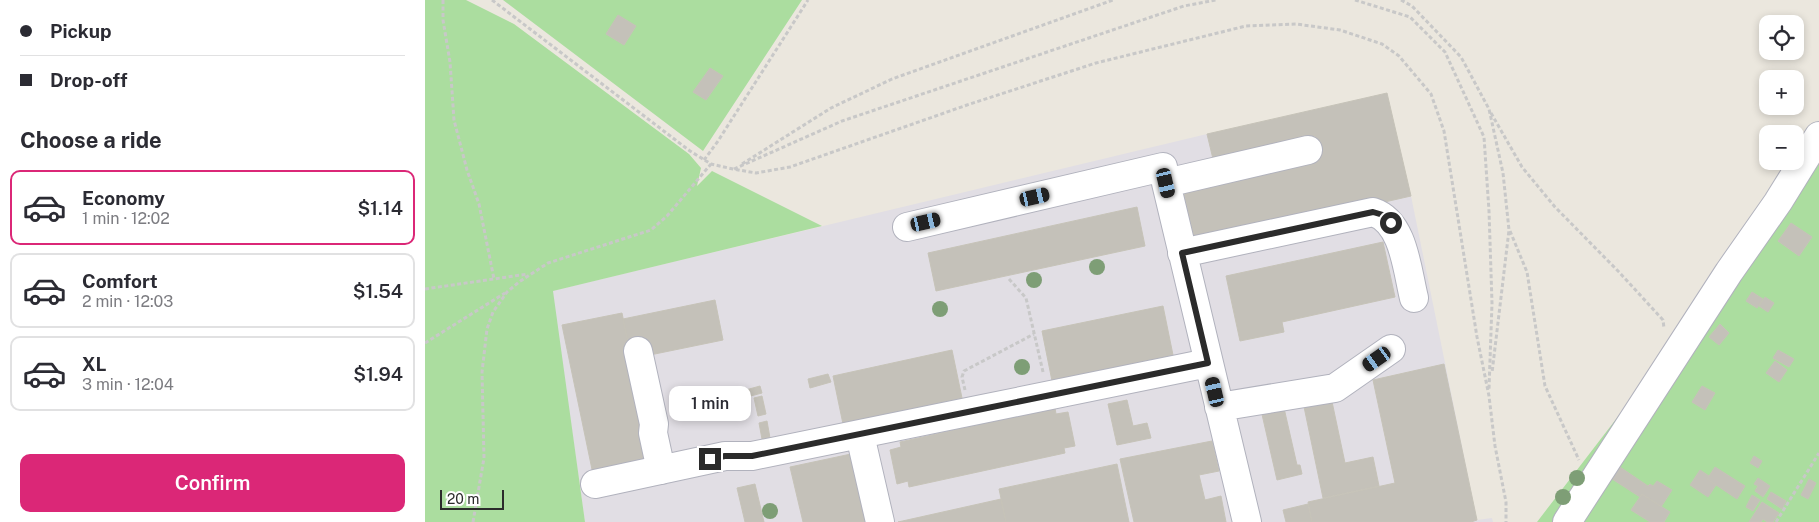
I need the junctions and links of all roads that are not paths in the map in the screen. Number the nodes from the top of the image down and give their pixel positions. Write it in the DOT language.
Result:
graph roads {
  1 [pos="1819,136"];
  2 [pos="1308,150"];
  3 [pos="1166,183"];
  4 [pos="907,227"];
  5 [pos="1182,253"];
  6 [pos="1414,298"];
  7 [pos="1391,349"];
  8 [pos="638,351"];
  9 [pos="1208,363"];
  10 [pos="1219,407"];
  11 [pos="860,434"];
  12 [pos="661,470"];
  13 [pos="595,484"];
  14 [pos="880,522"];
  15 [pos="1247,522"];
  16 [pos="1567,522"];
  1 -- 16 [label="street"];
  2 -- 3 [label="street"];
  3 -- 4 [label="street"];
  3 -- 5 [label="street"];
  5 -- 6 [label="street"];
  5 -- 9 [label="street"];
  7 -- 10 [label="street"];
  8 -- 12 [label="street"];
  9 -- 10 [label="street"];
  9 -- 11 [label="street"];
  10 -- 15 [label="street"];
  11 -- 12 [label="street"];
  11 -- 14 [label="street"];
  12 -- 13 [label="street"];
}
